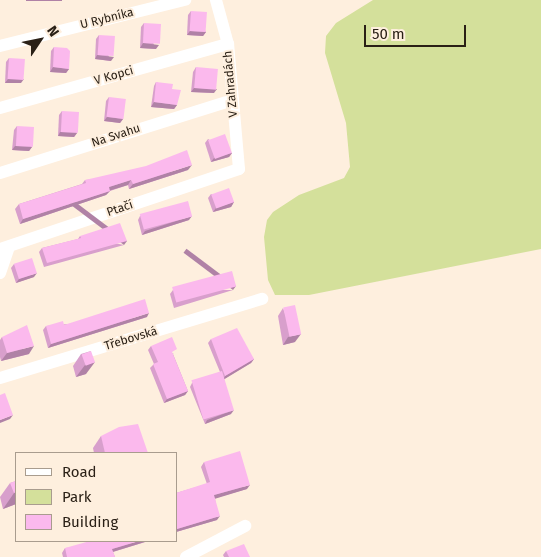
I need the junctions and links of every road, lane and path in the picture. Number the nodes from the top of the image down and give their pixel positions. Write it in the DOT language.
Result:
graph roads {
  1 [pos="186,0"];
  2 [pos="216,0"];
  3 [pos="228,44"];
  4 [pos="0,46"];
  5 [pos="233,100"];
  6 [pos="0,108"];
  7 [pos="239,169"];
  8 [pos="0,173"];
  9 [pos="2,247"];
  10 [pos="0,273"];
  11 [pos="262,299"];
  12 [pos="0,378"];
  13 [pos="244,526"];
  14 [pos="186,557"];
  1 -- 4 [label="street, U Rybníka"];
  2 -- 3 [label="street, V Zahradách"];
  3 -- 5 [label="street, V Zahradách"];
  3 -- 6 [label="street, V Kopci"];
  5 -- 7 [label="street, V Zahradách"];
  5 -- 8 [label="street, Na Svahu"];
  7 -- 9 [label="street, Ptačí"];
  9 -- 10 [label="street"];
  11 -- 12 [label="street, Třebovská"];
  13 -- 14 [label="street"];
}
